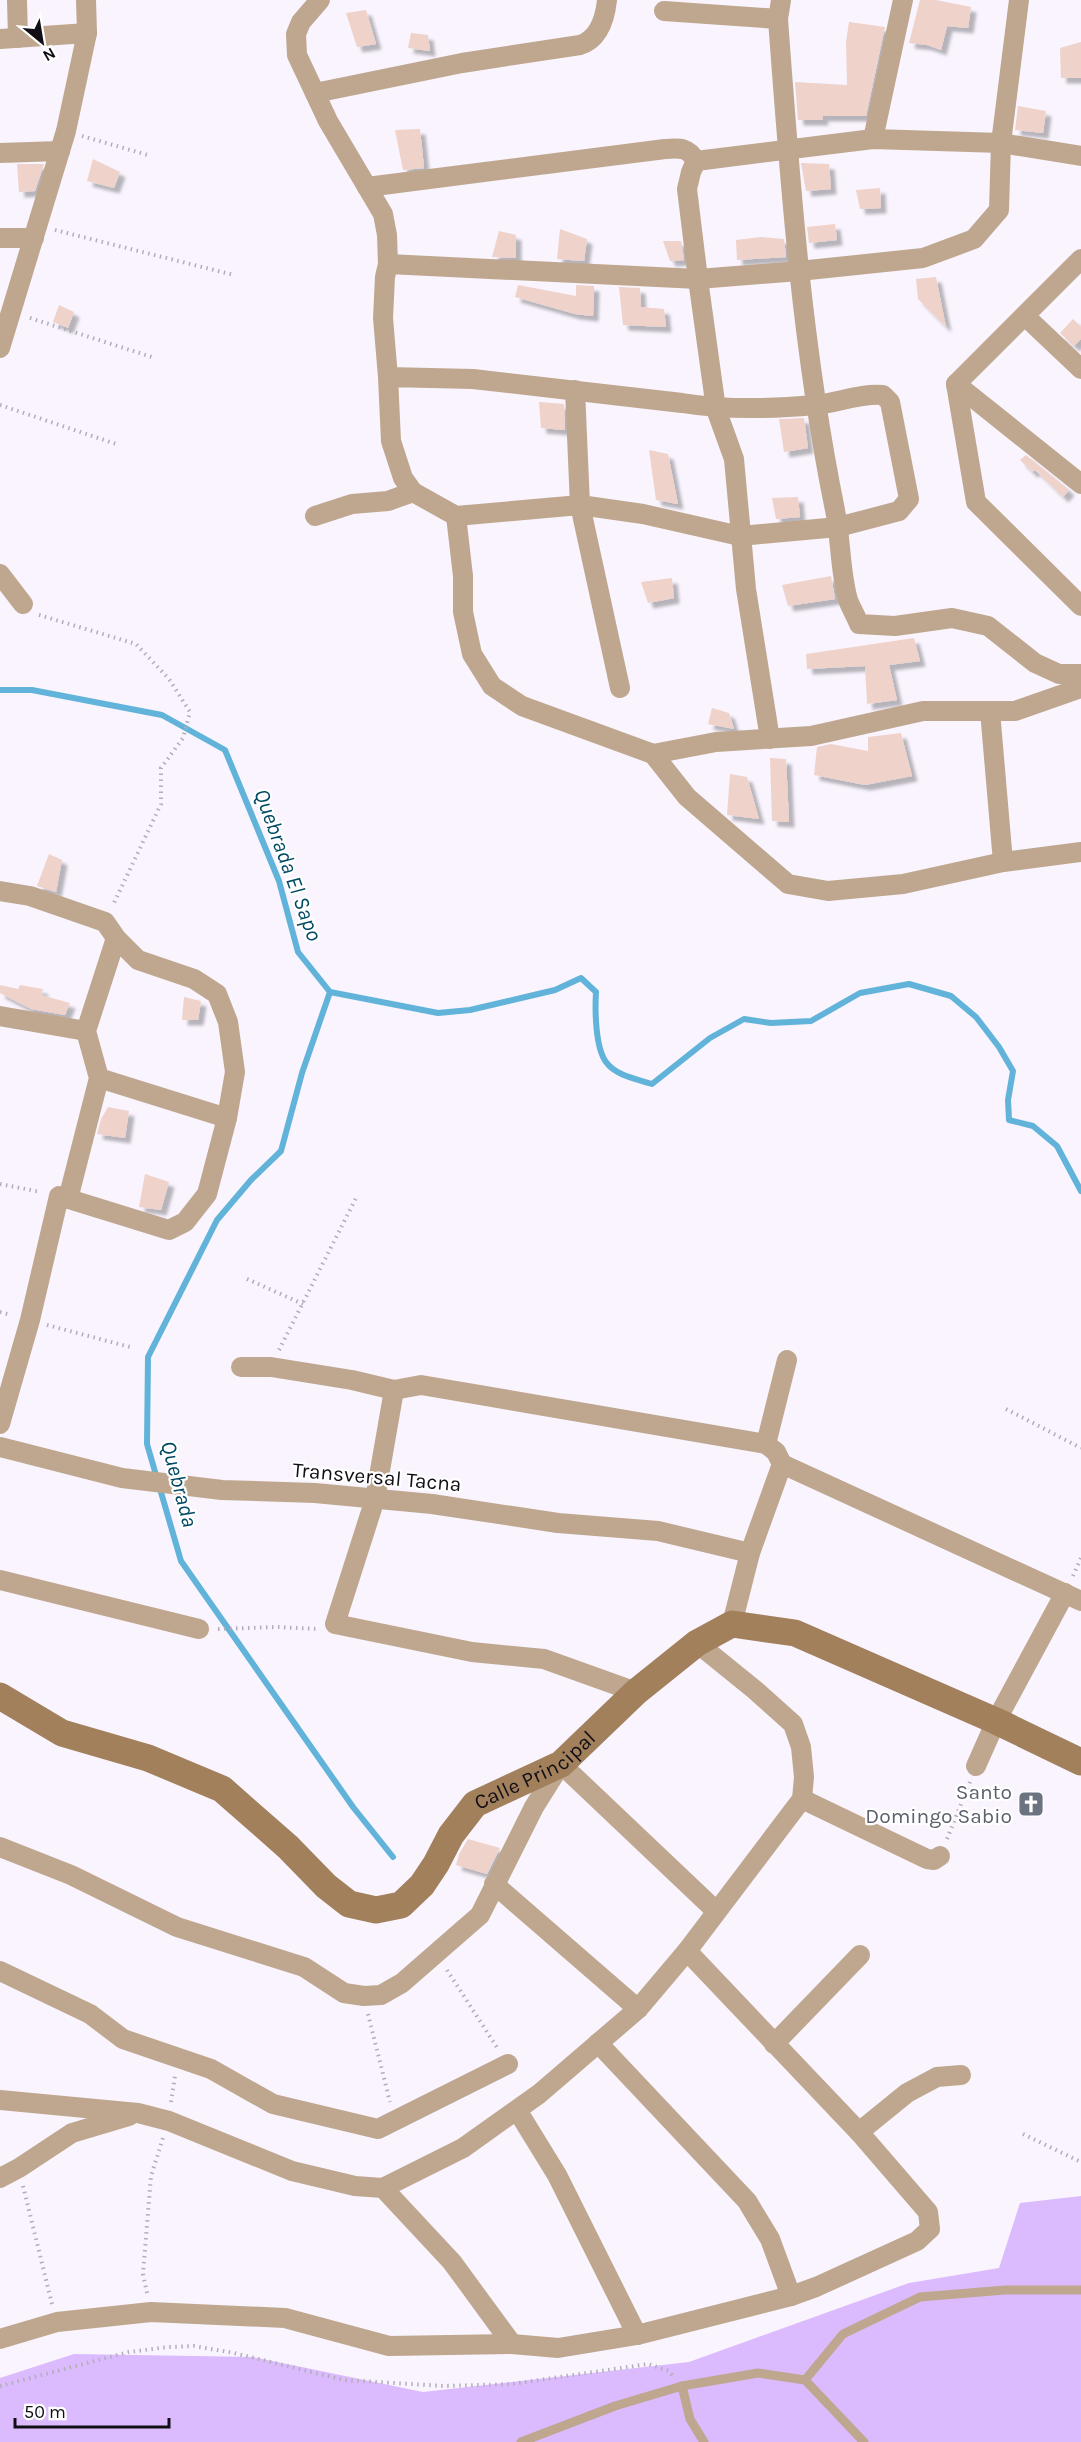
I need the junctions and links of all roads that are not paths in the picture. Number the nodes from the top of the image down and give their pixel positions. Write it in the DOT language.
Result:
graph roads {
  1 [pos="17,0"];
  2 [pos="86,0"];
  3 [pos="320,0"];
  4 [pos="607,0"];
  5 [pos="903,0"];
  6 [pos="1019,0"];
  7 [pos="780,9"];
  8 [pos="664,11"];
  9 [pos="87,33"];
  10 [pos="9,38"];
  11 [pos="315,93"];
  12 [pos="873,139"];
  13 [pos="1001,143"];
  14 [pos="787,148"];
  15 [pos="60,151"];
  16 [pos="0,153"];
  17 [pos="1081,156"];
  18 [pos="696,161"];
  19 [pos="367,187"];
  20 [pos="35,232"];
  21 [pos="0,238"];
  22 [pos="1081,259"];
  23 [pos="388,264"];
  24 [pos="799,271"];
  25 [pos="698,279"];
  26 [pos="1025,316"];
  27 [pos="1,338"];
  28 [pos="1081,369"];
  29 [pos="388,377"];
  30 [pos="956,384"];
  31 [pos="575,390"];
  32 [pos="816,405"];
  33 [pos="716,409"];
  34 [pos="1077,473"];
  35 [pos="413,492"];
  36 [pos="580,505"];
  37 [pos="315,516"];
  38 [pos="456,516"];
  39 [pos="838,527"];
  40 [pos="740,536"];
  41 [pos="0,574"];
  42 [pos="23,604"];
  43 [pos="1081,606"];
  44 [pos="1081,674"];
  45 [pos="1081,687"];
  46 [pos="620,688"];
  47 [pos="990,711"];
  48 [pos="770,739"];
  49 [pos="653,754"];
  50 [pos="1081,852"];
  51 [pos="1003,862"];
  52 [pos="0,891"];
  53 [pos="110,930"];
  54 [pos="0,1016"];
  55 [pos="86,1031"];
  56 [pos="99,1078"];
  57 [pos="227,1118"];
  58 [pos="63,1197"];
  59 [pos="787,1360"];
  60 [pos="241,1367"];
  61 [pos="394,1390"];
  62 [pos="0,1424"];
  63 [pos="766,1444"];
  64 [pos="0,1447"];
  65 [pos="782,1464"];
  66 [pos="375,1500"];
  67 [pos="750,1553"];
  68 [pos="0,1580"];
  69 [pos="1073,1597"];
  70 [pos="732,1624"];
  71 [pos="199,1629"];
  72 [pos="697,1643"];
  73 [pos="636,1692"];
  74 [pos="0,1696"];
  75 [pos="996,1721"];
  76 [pos="1081,1762"];
  77 [pos="561,1764"];
  78 [pos="976,1766"];
  79 [pos="802,1799"];
  80 [pos="0,1847"];
  81 [pos="940,1856"];
  82 [pos="494,1884"];
  83 [pos="716,1911"];
  84 [pos="687,1951"];
  85 [pos="860,1955"];
  86 [pos="0,1971"];
  87 [pos="638,2009"];
  88 [pos="598,2043"];
  89 [pos="774,2044"];
  90 [pos="508,2064"];
  91 [pos="961,2075"];
  92 [pos="0,2100"];
  93 [pos="517,2110"];
  94 [pos="138,2113"];
  95 [pos="859,2132"];
  96 [pos="0,2178"];
  97 [pos="383,2188"];
  98 [pos="1081,2290"];
  99 [pos="791,2296"];
  100 [pos="637,2335"];
  101 [pos="0,2339"];
  102 [pos="512,2344"];
  103 [pos="805,2380"];
  104 [pos="682,2386"];
  105 [pos="521,2442"];
  106 [pos="704,2442"];
  107 [pos="864,2442"];
  1 -- 10 [label="street"];
  2 -- 9 [label="street"];
  3 -- 11 [label="street"];
  4 -- 11 [label="street"];
  5 -- 12 [label="street"];
  6 -- 13 [label="street"];
  7 -- 8 [label="street"];
  7 -- 14 [label="street"];
  9 -- 10 [label="street"];
  9 -- 15 [label="street"];
  11 -- 19 [label="street"];
  12 -- 13 [label="street"];
  12 -- 14 [label="street"];
  13 -- 17 [label="street"];
  13 -- 24 [label="street"];
  14 -- 18 [label="street"];
  14 -- 24 [label="street"];
  15 -- 16 [label="street"];
  15 -- 20 [label="street"];
  18 -- 19 [label="street"];
  18 -- 25 [label="street"];
  19 -- 23 [label="street"];
  20 -- 21 [label="street"];
  20 -- 27 [label="street"];
  22 -- 26 [label="street"];
  23 -- 25 [label="street"];
  23 -- 29 [label="street"];
  24 -- 25 [label="street"];
  24 -- 32 [label="street"];
  25 -- 33 [label="street"];
  26 -- 28 [label="street"];
  26 -- 30 [label="street"];
  29 -- 31 [label="street"];
  29 -- 35 [label="street"];
  30 -- 34 [label="street"];
  30 -- 43 [label="street"];
  31 -- 33 [label="street"];
  31 -- 36 [label="street"];
  32 -- 33 [label="street"];
  32 -- 39 [label="street"];
  32 -- 39 [label="street"];
  33 -- 40 [label="street"];
  35 -- 37 [label="street"];
  35 -- 38 [label="street"];
  36 -- 38 [label="street"];
  36 -- 40 [label="street"];
  36 -- 46 [label="street"];
  38 -- 49 [label="street"];
  39 -- 40 [label="street"];
  39 -- 44 [label="street"];
  40 -- 48 [label="street"];
  41 -- 42 [label="street"];
  45 -- 47 [label="street"];
  47 -- 48 [label="street"];
  47 -- 51 [label="street"];
  48 -- 49 [label="street"];
  49 -- 51 [label="street"];
  50 -- 51 [label="street"];
  52 -- 53 [label="street"];
  53 -- 55 [label="street"];
  53 -- 57 [label="street"];
  54 -- 55 [label="street"];
  55 -- 56 [label="street"];
  56 -- 57 [label="street"];
  56 -- 58 [label="street"];
  57 -- 58 [label="street"];
  58 -- 62 [label="street"];
  59 -- 63 [label="street"];
  60 -- 61 [label="street"];
  61 -- 63 [label="street"];
  61 -- 66 [label="street"];
  63 -- 65 [label="street"];
  64 -- 66 [label="street, Transversal Tacna"];
  65 -- 67 [label="street"];
  65 -- 69 [label="street"];
  66 -- 67 [label="street, Transversal Tacna"];
  66 -- 73 [label="street"];
  67 -- 70 [label="street"];
  68 -- 71 [label="street"];
  69 -- 75 [label="street"];
  70 -- 72 [label="street, Calle Principal"];
  70 -- 75 [label="street"];
  72 -- 73 [label="street, Calle Principal"];
  72 -- 79 [label="street"];
  73 -- 77 [label="street, Calle Principal"];
  74 -- 77 [label="street, Calle Principal"];
  75 -- 76 [label="street"];
  75 -- 78 [label="street"];
  77 -- 82 [label="street"];
  77 -- 83 [label="street"];
  79 -- 81 [label="street"];
  79 -- 83 [label="street"];
  80 -- 82 [label="street"];
  82 -- 87 [label="street"];
  83 -- 84 [label="street"];
  84 -- 87 [label="street"];
  84 -- 89 [label="street"];
  85 -- 89 [label="street"];
  86 -- 90 [label="street"];
  87 -- 88 [label="street"];
  88 -- 93 [label="street"];
  88 -- 99 [label="street"];
  89 -- 95 [label="street"];
  91 -- 95 [label="street"];
  92 -- 94 [label="street"];
  93 -- 97 [label="street"];
  93 -- 100 [label="street"];
  94 -- 96 [label="street"];
  94 -- 97 [label="street"];
  95 -- 99 [label="street"];
  97 -- 102 [label="street"];
  98 -- 103 [label="lane"];
  99 -- 100 [label="street"];
  100 -- 102 [label="street"];
  101 -- 102 [label="street"];
  103 -- 104 [label="lane"];
  103 -- 107 [label="lane"];
  104 -- 105 [label="lane"];
  104 -- 106 [label="lane"];
}
